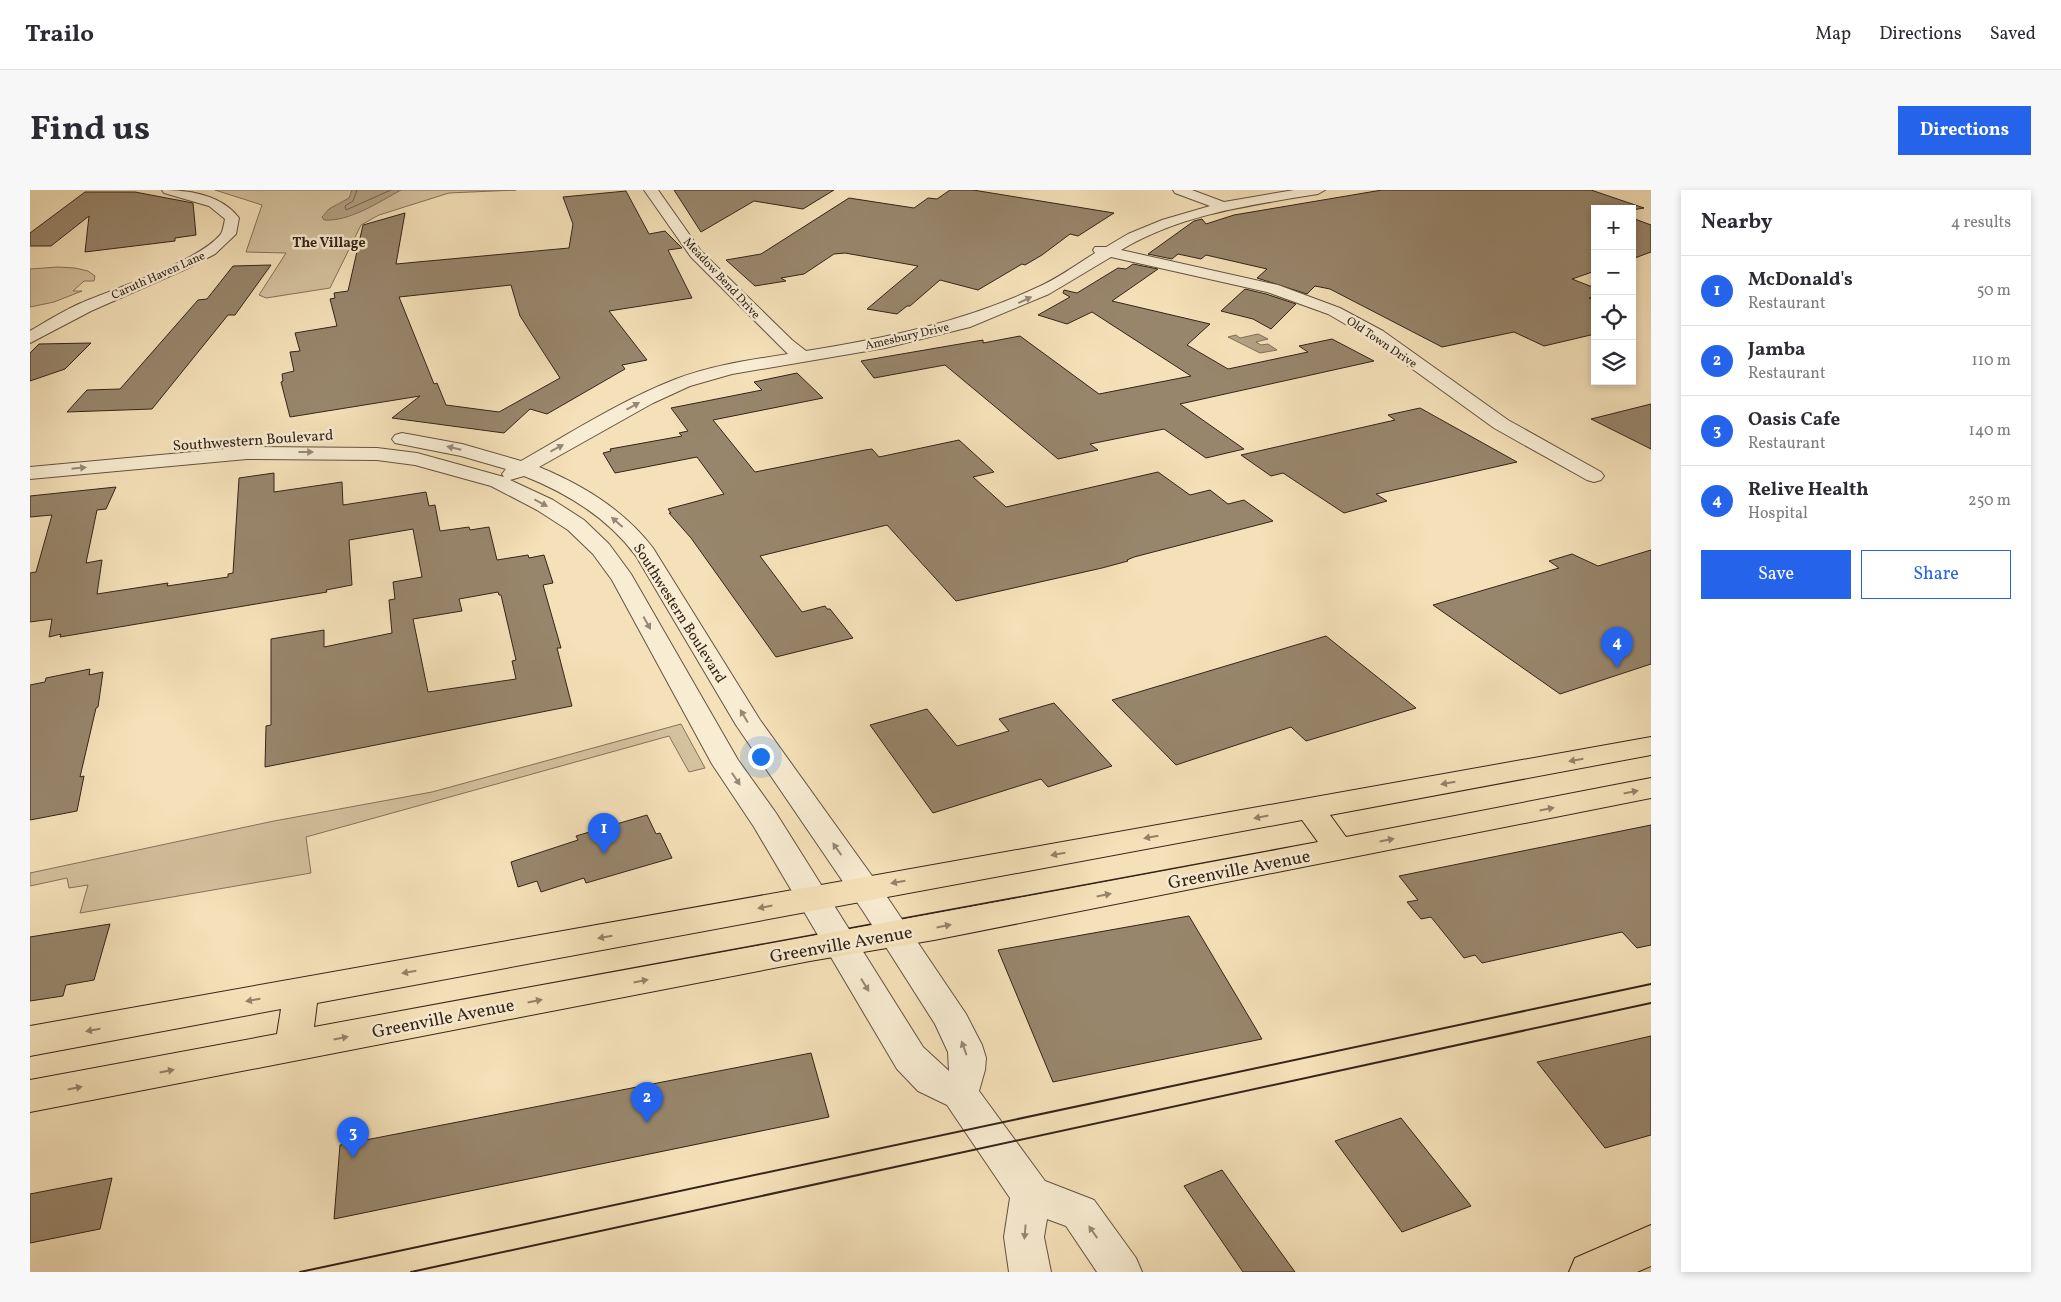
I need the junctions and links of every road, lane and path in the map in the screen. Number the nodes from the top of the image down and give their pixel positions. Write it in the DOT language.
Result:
graph roads {
  1 [pos="169,190"];
  2 [pos="652,190"];
  3 [pos="1180,190"];
  4 [pos="1267,190"];
  5 [pos="1318,190"];
  6 [pos="1216,203"];
  7 [pos="1088,248"];
  8 [pos="1107,252"];
  9 [pos="975,305"];
  10 [pos="992,313"];
  11 [pos="30,338"];
  12 [pos="797,353"];
  13 [pos="608,401"];
  14 [pos="294,434"];
  15 [pos="362,435"];
  16 [pos="208,448"];
  17 [pos="30,458"];
  18 [pos="504,466"];
  19 [pos="30,473"];
  20 [pos="1594,476"];
  21 [pos="1638,749"];
  22 [pos="1651,775"];
  23 [pos="1651,788"];
  24 [pos="806,805"];
  25 [pos="1309,808"];
  26 [pos="765,820"];
  27 [pos="1339,850"];
  28 [pos="866,888"];
  29 [pos="813,898"];
  30 [pos="896,934"];
  31 [pos="840,943"];
  32 [pos="301,992"];
  33 [pos="30,1041"];
  34 [pos="294,1047"];
  35 [pos="960,1094"];
  36 [pos="30,1096"];
  37 [pos="1031,1194"];
  38 [pos="1651,1245"];
  39 [pos="1030,1272"];
  40 [pos="1121,1272"];
  41 [pos="1590,1272"];
  1 -- 11 [label="street, Caruth Haven Lane"];
  2 -- 12 [label="street, Meadow Bend Drive"];
  3 -- 6 [label="street"];
  4 -- 6 [label="street, Amesbury Drive"];
  5 -- 6 [label="street, Amesbury Drive"];
  6 -- 7 [label="street, Amesbury Drive"];
  6 -- 8 [label="street, Amesbury Drive"];
  7 -- 8 [label="street, Old Town Drive"];
  7 -- 9 [label="street, Amesbury Drive"];
  10 -- 8 [label="street, Amesbury Drive, one-way"];
  8 -- 20 [label="street, Old Town Drive"];
  9 -- 10 [label="street"];
  9 -- 12 [label="street, Amesbury Drive"];
  10 -- 12 [label="street, Amesbury Drive"];
  12 -- 13 [label="street, Amesbury Drive"];
  18 -- 12 [label="street, Amesbury Drive, one-way"];
  14 -- 16 [label="street, Southwestern Boulevard"];
  18 -- 15 [label="street, Southwestern Boulevard, one-way"];
  16 -- 17 [label="street, Southwestern Boulevard"];
  16 -- 18 [label="street, Southwestern Boulevard, one-way"];
  19 -- 16 [label="street, Southwestern Boulevard, one-way"];
  24 -- 18 [label="street, Southwestern Boulevard, one-way"];
  18 -- 26 [label="street, Southwestern Boulevard, one-way"];
  21 -- 22 [label="main road"];
  21 -- 25 [label="main road, one-way"];
  27 -- 23 [label="main road, Greenville Avenue, one-way"];
  24 -- 26 [label="street"];
  28 -- 24 [label="street, Southwestern Boulevard, one-way"];
  25 -- 27 [label="main road"];
  25 -- 28 [label="main road, one-way"];
  26 -- 29 [label="street, Southwestern Boulevard"];
  30 -- 27 [label="main road, Greenville Avenue, one-way"];
  28 -- 29 [label="main road"];
  28 -- 30 [label="street, Southwestern Boulevard"];
  29 -- 31 [label="street, Southwestern Boulevard"];
  29 -- 32 [label="main road, one-way"];
  30 -- 31 [label="main road, Greenville Avenue"];
  35 -- 30 [label="street, Southwestern Boulevard, one-way"];
  34 -- 31 [label="main road, Greenville Avenue, one-way"];
  31 -- 35 [label="street, Southwestern Boulevard, one-way"];
  32 -- 33 [label="main road, one-way"];
  32 -- 34 [label="main road"];
  36 -- 34 [label="main road, Greenville Avenue, one-way"];
  35 -- 37 [label="street, Southwestern Boulevard"];
  37 -- 39 [label="street, one-way"];
  40 -- 37 [label="street, one-way"];
  38 -- 41 [label="main road"];
}
